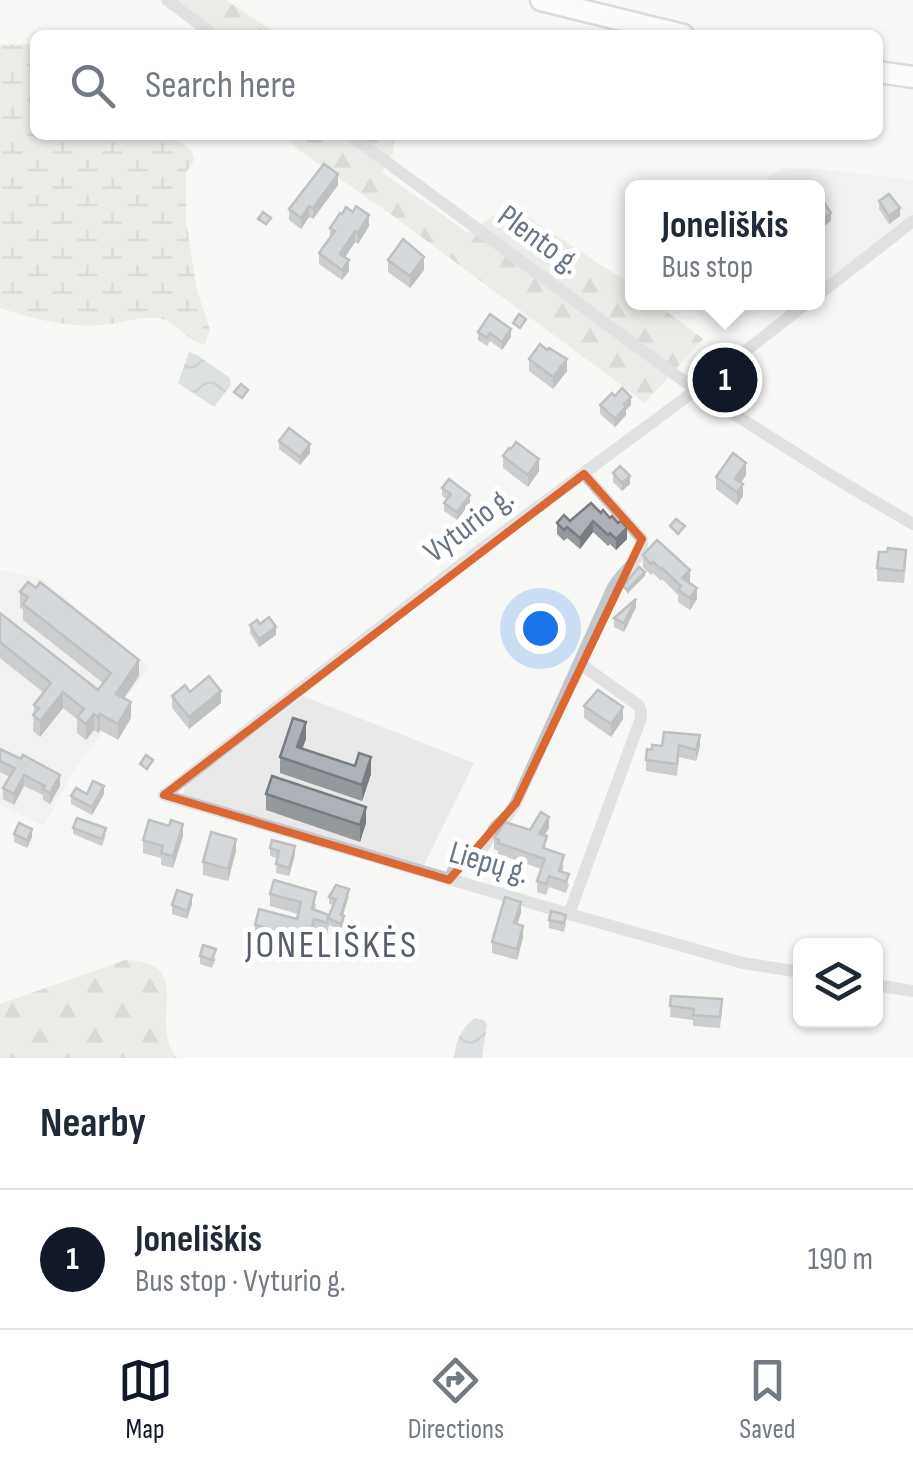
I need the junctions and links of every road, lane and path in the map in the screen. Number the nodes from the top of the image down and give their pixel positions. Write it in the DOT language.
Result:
graph roads {
  1 [pos="166,0"];
  2 [pos="541,0"];
  3 [pos="207,30"];
  4 [pos="663,30"];
  5 [pos="883,73"];
  6 [pos="913,77"];
  7 [pos="357,140"];
  8 [pos="913,221"];
  9 [pos="825,290"];
  10 [pos="798,310"];
  11 [pos="696,390"];
  12 [pos="584,474"];
  13 [pos="913,524"];
  14 [pos="579,663"];
  15 [pos="164,795"];
  16 [pos="449,880"];
  17 [pos="569,914"];
  18 [pos="793,971"];
  19 [pos="883,986"];
  20 [pos="913,991"];
  1 -- 3 [label="street"];
  2 -- 4 [label="highway"];
  5 -- 6 [label="highway"];
  7 -- 11 [label="street, Plento g."];
  8 -- 9 [label="street"];
  10 -- 11 [label="street, Vyturio g."];
  11 -- 12 [label="street, Vyturio g."];
  11 -- 13 [label="street, Plento g."];
  12 -- 14 [label="street"];
  12 -- 15 [label="street, Vyturio g."];
  14 -- 16 [label="street"];
  14 -- 17 [label="street"];
  15 -- 16 [label="street, Liepų g."];
  16 -- 17 [label="street, Liepų g."];
  17 -- 18 [label="street, Liepų g."];
  19 -- 20 [label="street"];
}
